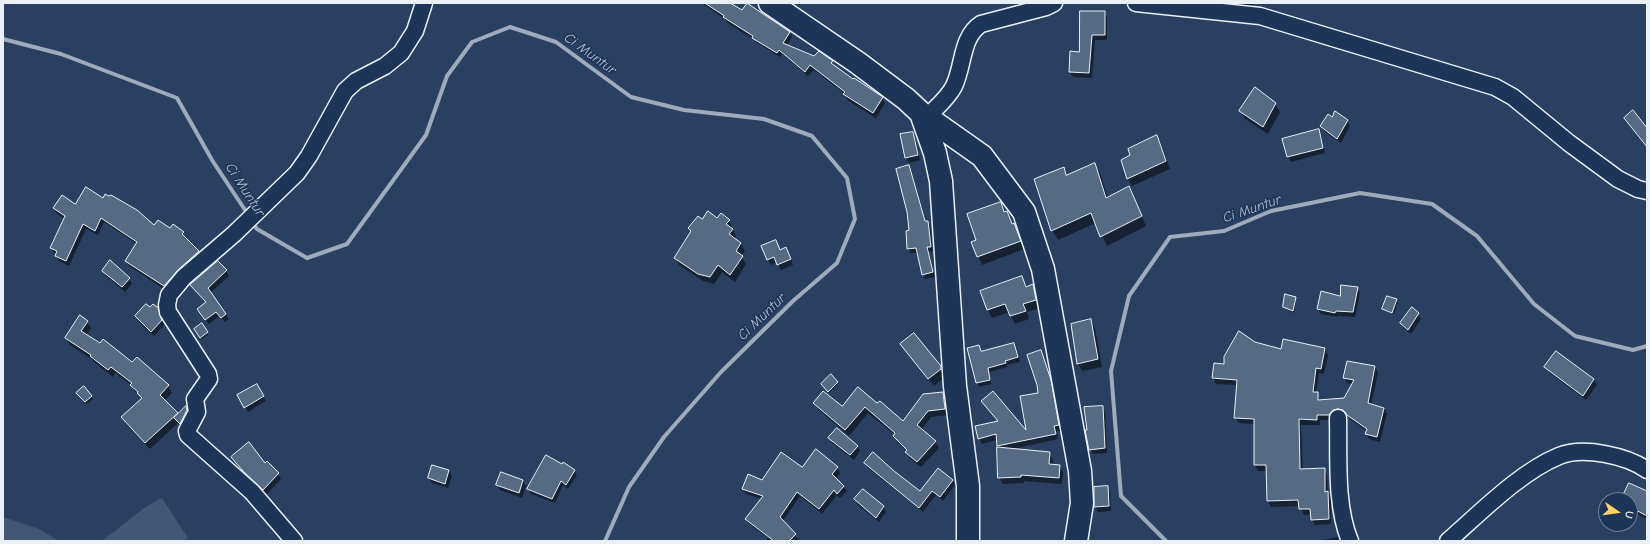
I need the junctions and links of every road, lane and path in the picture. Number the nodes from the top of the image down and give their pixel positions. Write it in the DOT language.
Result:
graph roads {
  1 [pos="424,3"];
  2 [pos="770,3"];
  3 [pos="1054,3"];
  4 [pos="1136,3"];
  5 [pos="924,115"];
  6 [pos="1647,191"];
  7 [pos="1338,418"];
  8 [pos="1647,470"];
  9 [pos="294,541"];
  10 [pos="968,541"];
  11 [pos="1076,541"];
  12 [pos="1350,541"];
  13 [pos="1448,541"];
  1 -- 9 [label="street"];
  2 -- 5 [label="highway"];
  3 -- 5 [label="street"];
  4 -- 6 [label="street"];
  5 -- 10 [label="highway"];
  5 -- 11 [label="highway"];
  7 -- 12 [label="street"];
  8 -- 13 [label="street"];
}
